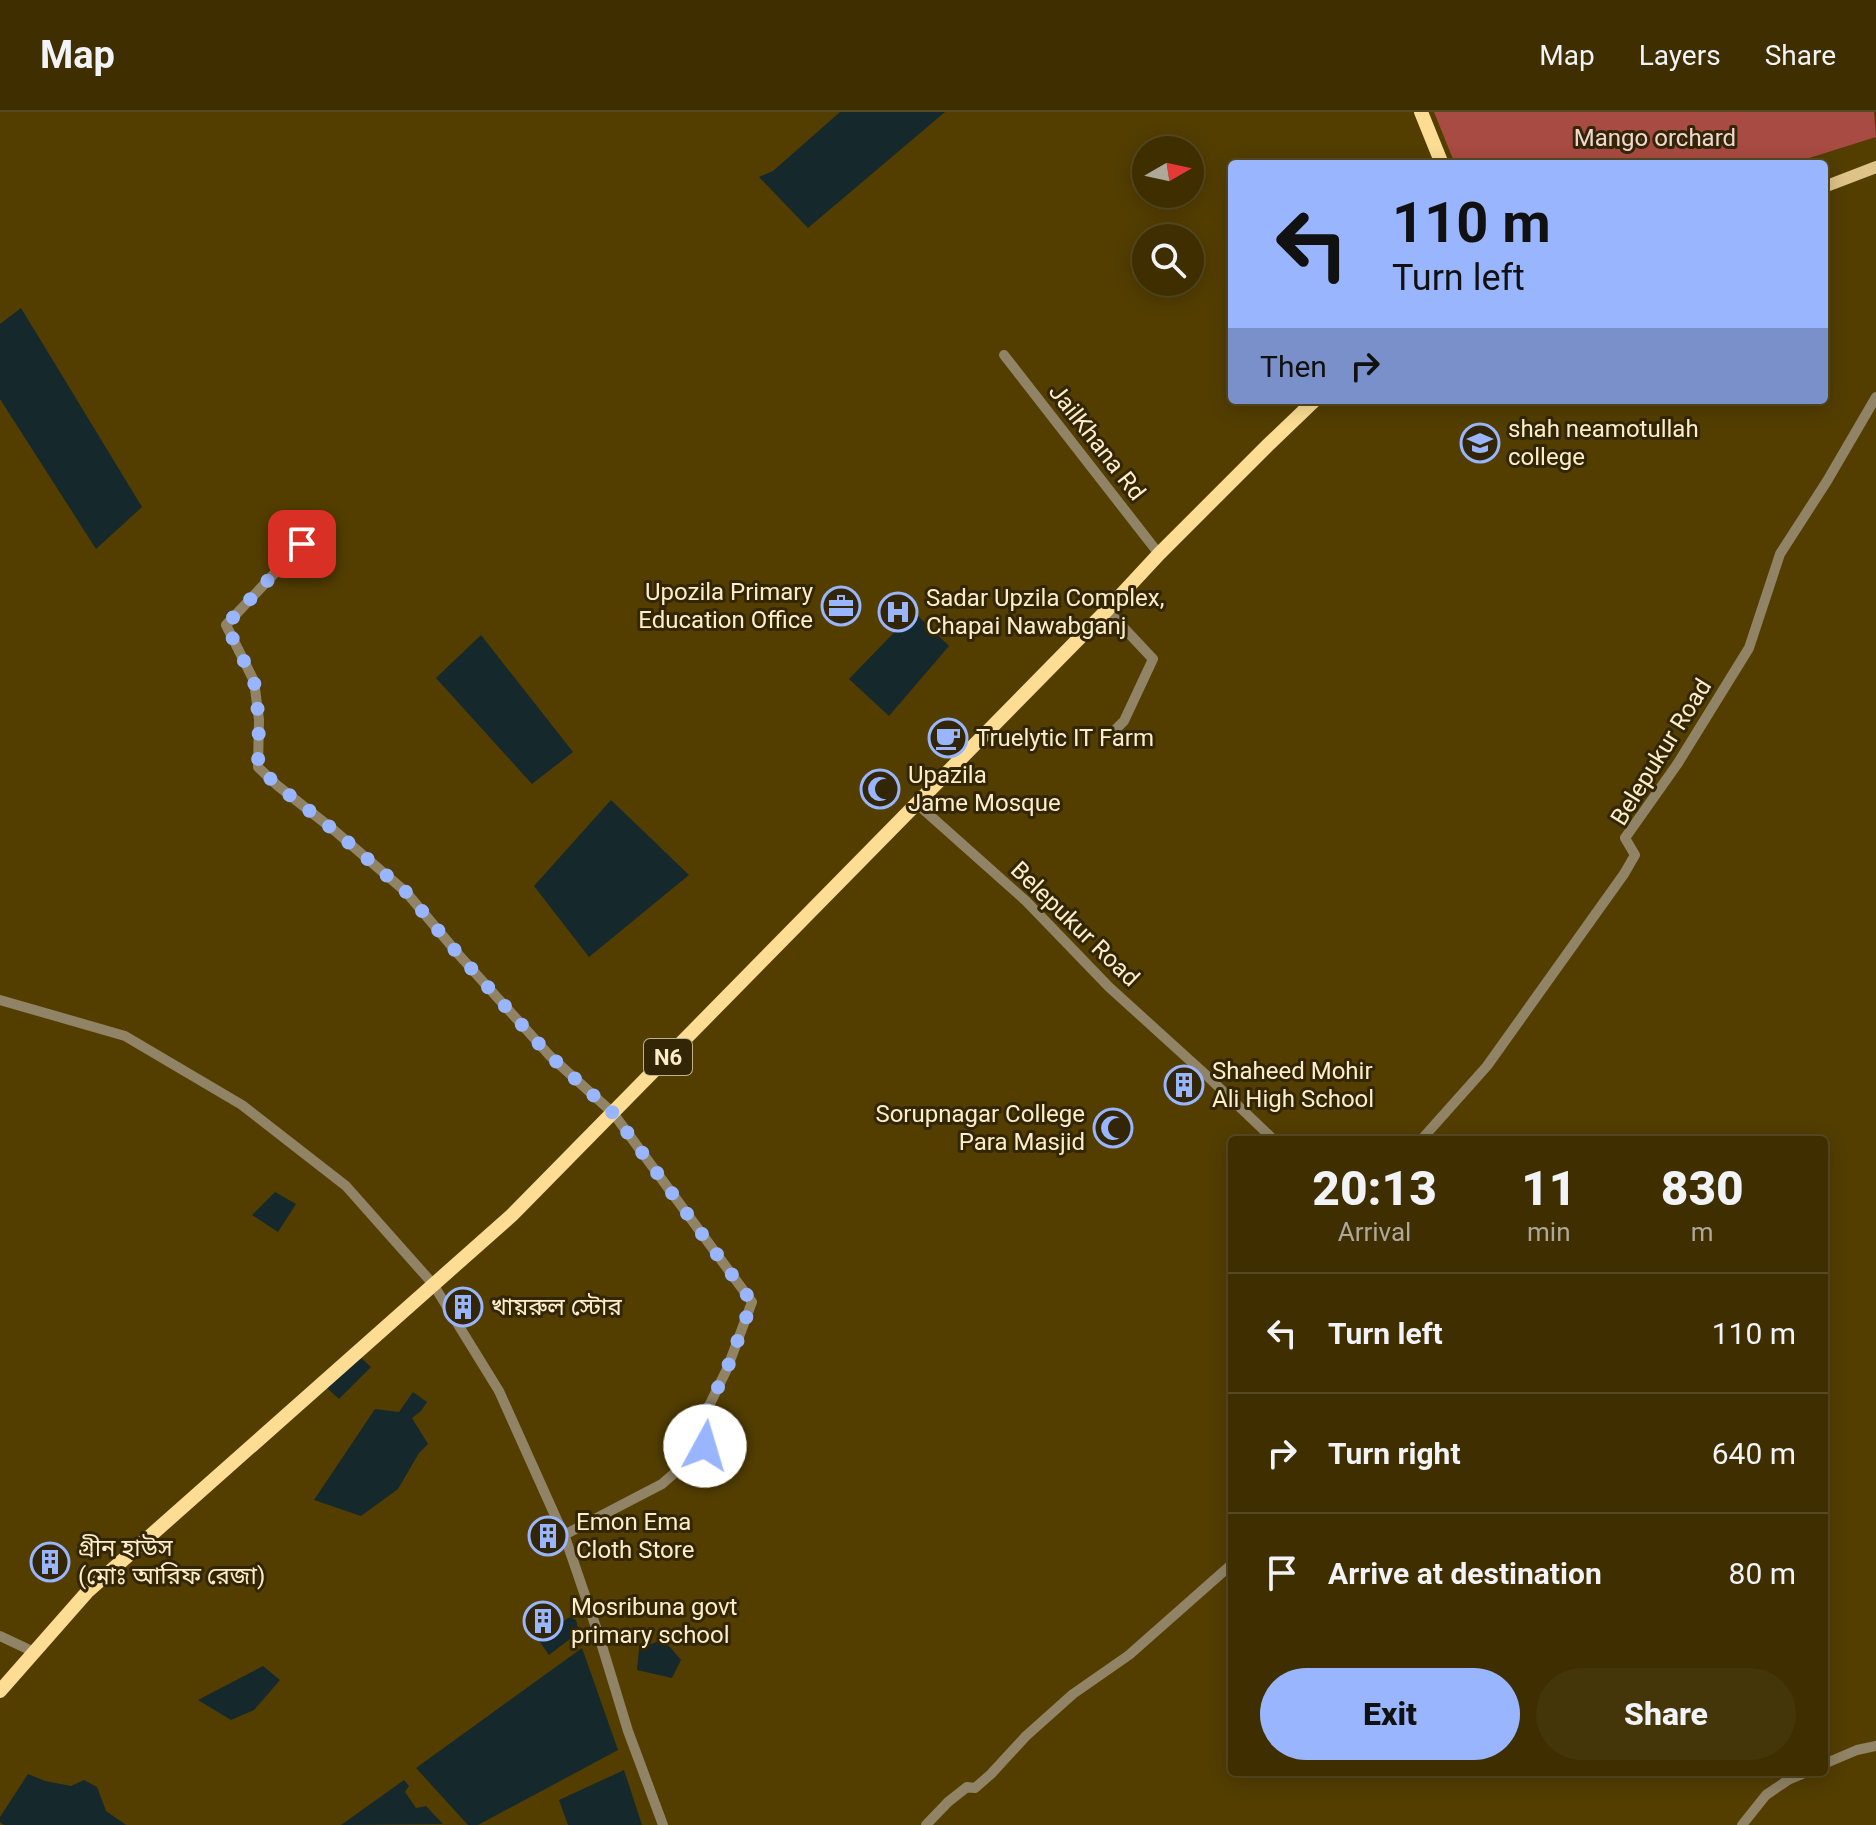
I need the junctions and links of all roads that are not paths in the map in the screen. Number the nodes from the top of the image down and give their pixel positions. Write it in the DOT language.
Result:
graph roads {
  1 [pos="1421,112"];
  2 [pos="1440,160"];
  3 [pos="1876,167"];
  4 [pos="1828,185"];
  5 [pos="1004,355"];
  6 [pos="1876,397"];
  7 [pos="1311,404"];
  8 [pos="302,544"];
  9 [pos="1159,554"];
  10 [pos="1107,610"];
  11 [pos="1115,730"];
  12 [pos="916,803"];
  13 [pos="0,1000"];
  14 [pos="613,1113"];
  15 [pos="1270,1136"];
  16 [pos="1425,1136"];
  17 [pos="433,1284"];
  18 [pos="564,1535"];
  19 [pos="1228,1568"];
  20 [pos="0,1636"];
  21 [pos="34,1652"];
  22 [pos="0,1691"];
  23 [pos="1876,1746"];
  24 [pos="1828,1762"];
  25 [pos="1798,1776"];
  26 [pos="663,1825"];
  27 [pos="926,1825"];
  28 [pos="1742,1825"];
  1 -- 2 [label="highway"];
  3 -- 4 [label="main road"];
  5 -- 9 [label="street, JailKhana Rd"];
  6 -- 16 [label="street, Belepukur Road"];
  7 -- 9 [label="highway, N6"];
  8 -- 14 [label="street"];
  9 -- 10 [label="highway, N6"];
  10 -- 11 [label="street"];
  10 -- 12 [label="highway, N6"];
  12 -- 14 [label="highway, N6"];
  12 -- 15 [label="street, Belepukur Road"];
  13 -- 17 [label="street"];
  14 -- 17 [label="highway, N6"];
  14 -- 18 [label="street"];
  17 -- 18 [label="street"];
  17 -- 21 [label="highway, N6"];
  18 -- 26 [label="street"];
  19 -- 27 [label="street"];
  20 -- 21 [label="street"];
  21 -- 22 [label="highway, N6"];
  23 -- 24 [label="street"];
  25 -- 28 [label="street"];
}
